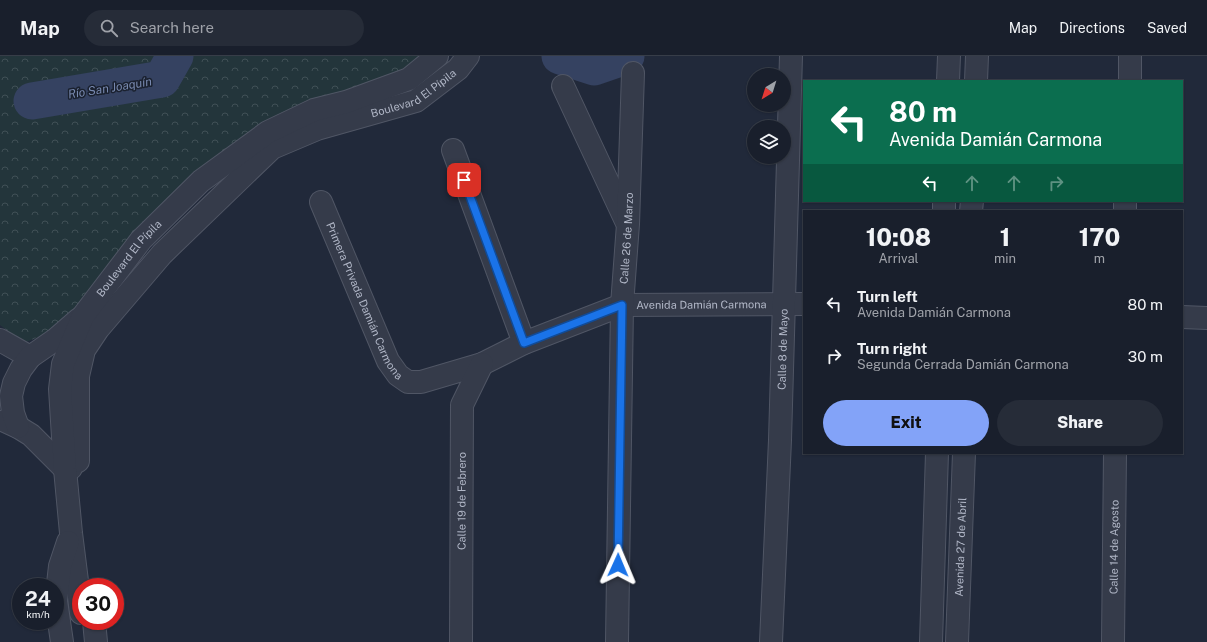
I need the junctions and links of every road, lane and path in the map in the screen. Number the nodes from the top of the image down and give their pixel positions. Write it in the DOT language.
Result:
graph roads {
  1 [pos="437,56"];
  2 [pos="468,56"];
  3 [pos="791,56"];
  4 [pos="949,56"];
  5 [pos="977,56"];
  6 [pos="1130,56"];
  7 [pos="633,74"];
  8 [pos="948,80"];
  9 [pos="976,80"];
  10 [pos="1130,80"];
  11 [pos="563,86"];
  12 [pos="453,150"];
  13 [pos="321,202"];
  14 [pos="628,224"];
  15 [pos="783,304"];
  16 [pos="803,304"];
  17 [pos="622,305"];
  18 [pos="83,316"];
  19 [pos="1183,317"];
  20 [pos="1207,318"];
  21 [pos="0,340"];
  22 [pos="524,343"];
  23 [pos="30,357"];
  24 [pos="482,364"];
  25 [pos="421,382"];
  26 [pos="5,422"];
  27 [pos="937,454"];
  28 [pos="964,454"];
  29 [pos="1115,454"];
  30 [pos="71,468"];
  31 [pos="70,533"];
  32 [pos="76,578"];
  33 [pos="88,578"];
  34 [pos="83,630"];
  35 [pos="95,630"];
  36 [pos="62,642"];
  37 [pos="84,642"];
  38 [pos="96,642"];
  39 [pos="461,642"];
  40 [pos="617,642"];
  41 [pos="771,642"];
  42 [pos="931,642"];
  43 [pos="957,642"];
  44 [pos="1113,642"];
  1 -- 18 [label="street, Boulevard El Pípila"];
  2 -- 30 [label="street, Boulevard El Pípila"];
  3 -- 15 [label="street, Calle 8 de Mayo"];
  4 -- 8 [label="street"];
  5 -- 9 [label="street"];
  6 -- 10 [label="street"];
  7 -- 14 [label="street, Calle 26 de Marzo"];
  11 -- 14 [label="street"];
  12 -- 22 [label="street"];
  13 -- 25 [label="street, Primera Privada Damián Carmona"];
  14 -- 17 [label="street, Calle 26 de Marzo"];
  15 -- 16 [label="street, Avenida Damián Carmona"];
  15 -- 17 [label="street, Avenida Damián Carmona"];
  15 -- 41 [label="street, Calle 8 de Mayo"];
  17 -- 22 [label="street, Avenida Damián Carmona"];
  17 -- 40 [label="street, Calle 26 de Marzo"];
  18 -- 23 [label="street"];
  18 -- 30 [label="street, Boulevard El Pípila"];
  19 -- 20 [label="street"];
  21 -- 23 [label="street"];
  22 -- 24 [label="street, Avenida Damián Carmona"];
  23 -- 26 [label="street"];
  24 -- 25 [label="street, Avenida Damián Carmona"];
  24 -- 39 [label="street, Calle 19 de Febrero"];
  26 -- 30 [label="street"];
  27 -- 42 [label="street"];
  28 -- 43 [label="street, Avenida 27 de Abril"];
  29 -- 44 [label="street, Calle 14 de Agosto"];
  30 -- 31 [label="street, Boulevard El Pípila"];
  30 -- 33 [label="street, Boulevard El Pípila"];
  31 -- 32 [label="street, Boulevard El Pípila"];
  31 -- 36 [label="street"];
  34 -- 37 [label="street"];
  35 -- 38 [label="street"];
}
